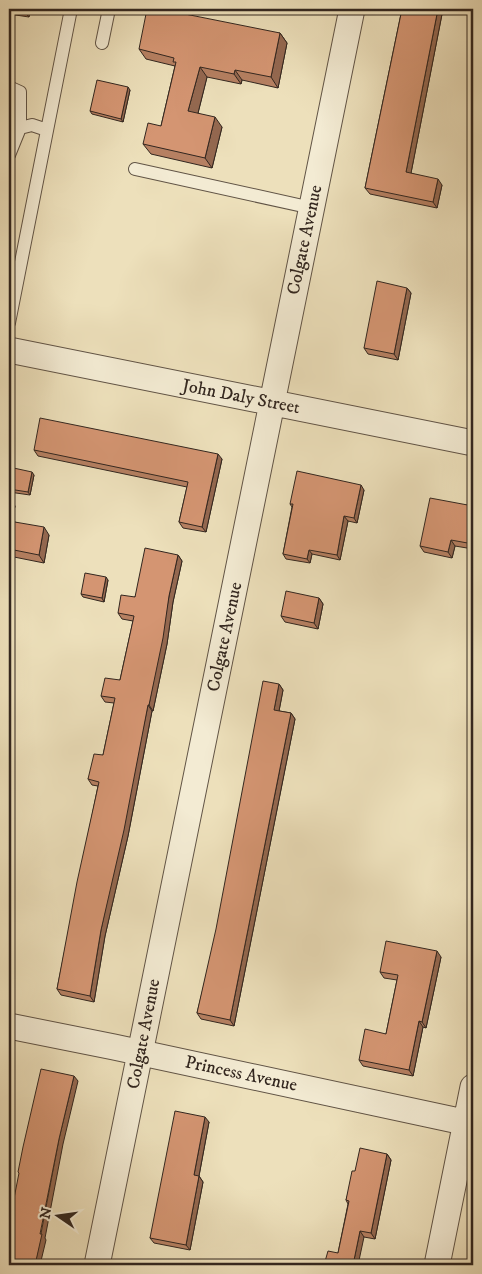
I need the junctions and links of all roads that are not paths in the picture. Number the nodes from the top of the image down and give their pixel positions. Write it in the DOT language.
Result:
graph roads {
  1 [pos="71,9"];
  2 [pos="109,9"];
  3 [pos="352,9"];
  4 [pos="102,43"];
  5 [pos="9,88"];
  6 [pos="20,128"];
  7 [pos="48,130"];
  8 [pos="9,156"];
  9 [pos="136,169"];
  10 [pos="312,208"];
  11 [pos="9,323"];
  12 [pos="9,350"];
  13 [pos="272,403"];
  14 [pos="473,444"];
  15 [pos="9,1026"];
  16 [pos="140,1052"];
  17 [pos="473,1087"];
  18 [pos="470,1123"];
  19 [pos="97,1265"];
  20 [pos="436,1265"];
  1 -- 7 [label="lane"];
  2 -- 4 [label="lane"];
  3 -- 10 [label="street, Colgate Avenue"];
  5 -- 6 [label="lane"];
  6 -- 7 [label="lane"];
  6 -- 8 [label="lane"];
  7 -- 11 [label="lane"];
  9 -- 10 [label="lane"];
  10 -- 13 [label="street, Colgate Avenue"];
  12 -- 13 [label="street, John Daly Street"];
  13 -- 14 [label="street, John Daly Street"];
  13 -- 16 [label="street, Colgate Avenue"];
  15 -- 16 [label="street, Princess Avenue"];
  16 -- 18 [label="street, Princess Avenue"];
  16 -- 19 [label="street, Colgate Avenue"];
  17 -- 18 [label="street"];
  18 -- 20 [label="street"];
}
